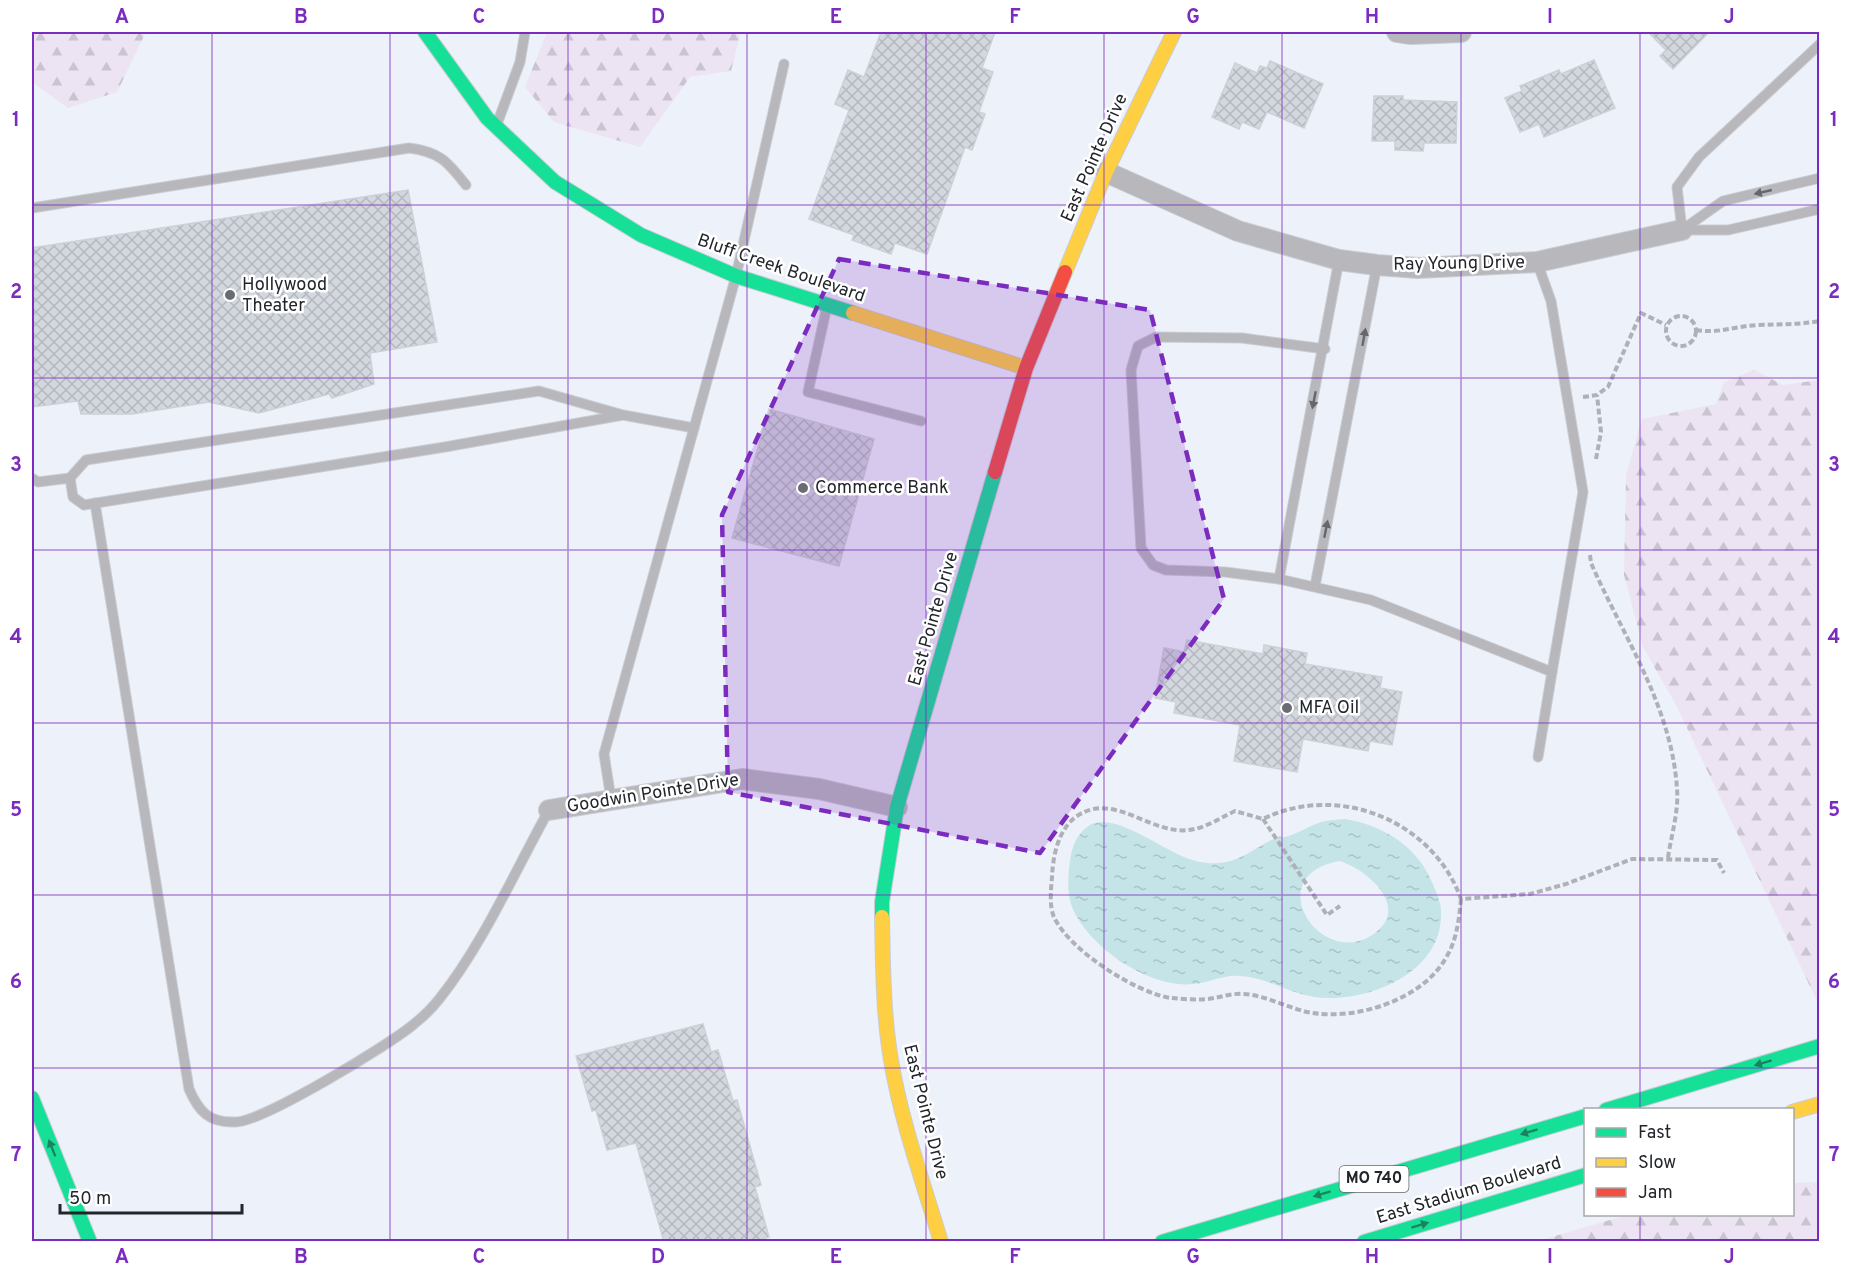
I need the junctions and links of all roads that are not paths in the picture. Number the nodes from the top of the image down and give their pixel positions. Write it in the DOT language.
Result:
graph roads {
  1 [pos="425,32"];
  2 [pos="525,32"];
  3 [pos="1174,32"];
  4 [pos="1397,32"];
  5 [pos="1461,32"];
  6 [pos="1820,44"];
  7 [pos="784,64"];
  8 [pos="496,127"];
  9 [pos="1106,172"];
  10 [pos="1820,178"];
  11 [pos="466,184"];
  12 [pos="32,208"];
  13 [pos="1820,208"];
  14 [pos="1682,230"];
  15 [pos="1340,260"];
  16 [pos="1537,262"];
  17 [pos="1377,265"];
  18 [pos="736,276"];
  19 [pos="828,305"];
  20 [pos="1324,349"];
  21 [pos="1026,368"];
  22 [pos="623,415"];
  23 [pos="921,421"];
  24 [pos="694,428"];
  25 [pos="32,478"];
  26 [pos="70,478"];
  27 [pos="94,503"];
  28 [pos="1279,579"];
  29 [pos="1315,586"];
  30 [pos="1552,672"];
  31 [pos="1539,757"];
  32 [pos="610,799"];
  33 [pos="897,807"];
  34 [pos="549,810"];
  35 [pos="1820,1046"];
  36 [pos="32,1098"];
  37 [pos="1820,1104"];
  38 [pos="1613,1108"];
  39 [pos="1794,1111"];
  40 [pos="1584,1117"];
  41 [pos="1584,1176"];
  42 [pos="90,1242"];
  43 [pos="941,1242"];
  44 [pos="1162,1242"];
  45 [pos="1364,1242"];
  1 -- 8 [label="main road, Bluff Creek Boulevard"];
  2 -- 8 [label="lane"];
  3 -- 9 [label="main road, East Pointe Drive"];
  4 -- 5 [label="street"];
  6 -- 14 [label="lane"];
  7 -- 18 [label="lane"];
  8 -- 18 [label="main road, Bluff Creek Boulevard"];
  9 -- 15 [label="street, Ray Young Drive"];
  9 -- 21 [label="main road, East Pointe Drive"];
  10 -- 14 [label="lane, one-way"];
  11 -- 12 [label="lane"];
  13 -- 14 [label="lane"];
  14 -- 16 [label="street, Ray Young Drive"];
  15 -- 17 [label="street, Ray Young Drive"];
  15 -- 20 [label="lane"];
  16 -- 17 [label="street, Ray Young Drive"];
  16 -- 30 [label="lane"];
  29 -- 17 [label="lane, one-way"];
  18 -- 19 [label="main road, Bluff Creek Boulevard"];
  18 -- 24 [label="lane"];
  19 -- 21 [label="main road, Bluff Creek Boulevard"];
  19 -- 23 [label="lane"];
  20 -- 28 [label="lane, one-way"];
  20 -- 28 [label="lane"];
  21 -- 33 [label="main road, East Pointe Drive"];
  22 -- 24 [label="lane"];
  22 -- 26 [label="lane"];
  22 -- 27 [label="lane"];
  24 -- 32 [label="lane"];
  25 -- 26 [label="lane"];
  26 -- 27 [label="lane"];
  27 -- 34 [label="lane"];
  28 -- 29 [label="lane"];
  29 -- 30 [label="lane"];
  30 -- 31 [label="lane"];
  32 -- 33 [label="street, Goodwin Pointe Drive"];
  32 -- 34 [label="street, Goodwin Pointe Drive"];
  33 -- 43 [label="main road, East Pointe Drive"];
  35 -- 38 [label="main road, one-way"];
  42 -- 36 [label="main road, one-way"];
  37 -- 39 [label="main road"];
  40 -- 44 [label="main road, MO 740, one-way"];
  45 -- 41 [label="main road, East Stadium Boulevard, one-way"];
}
